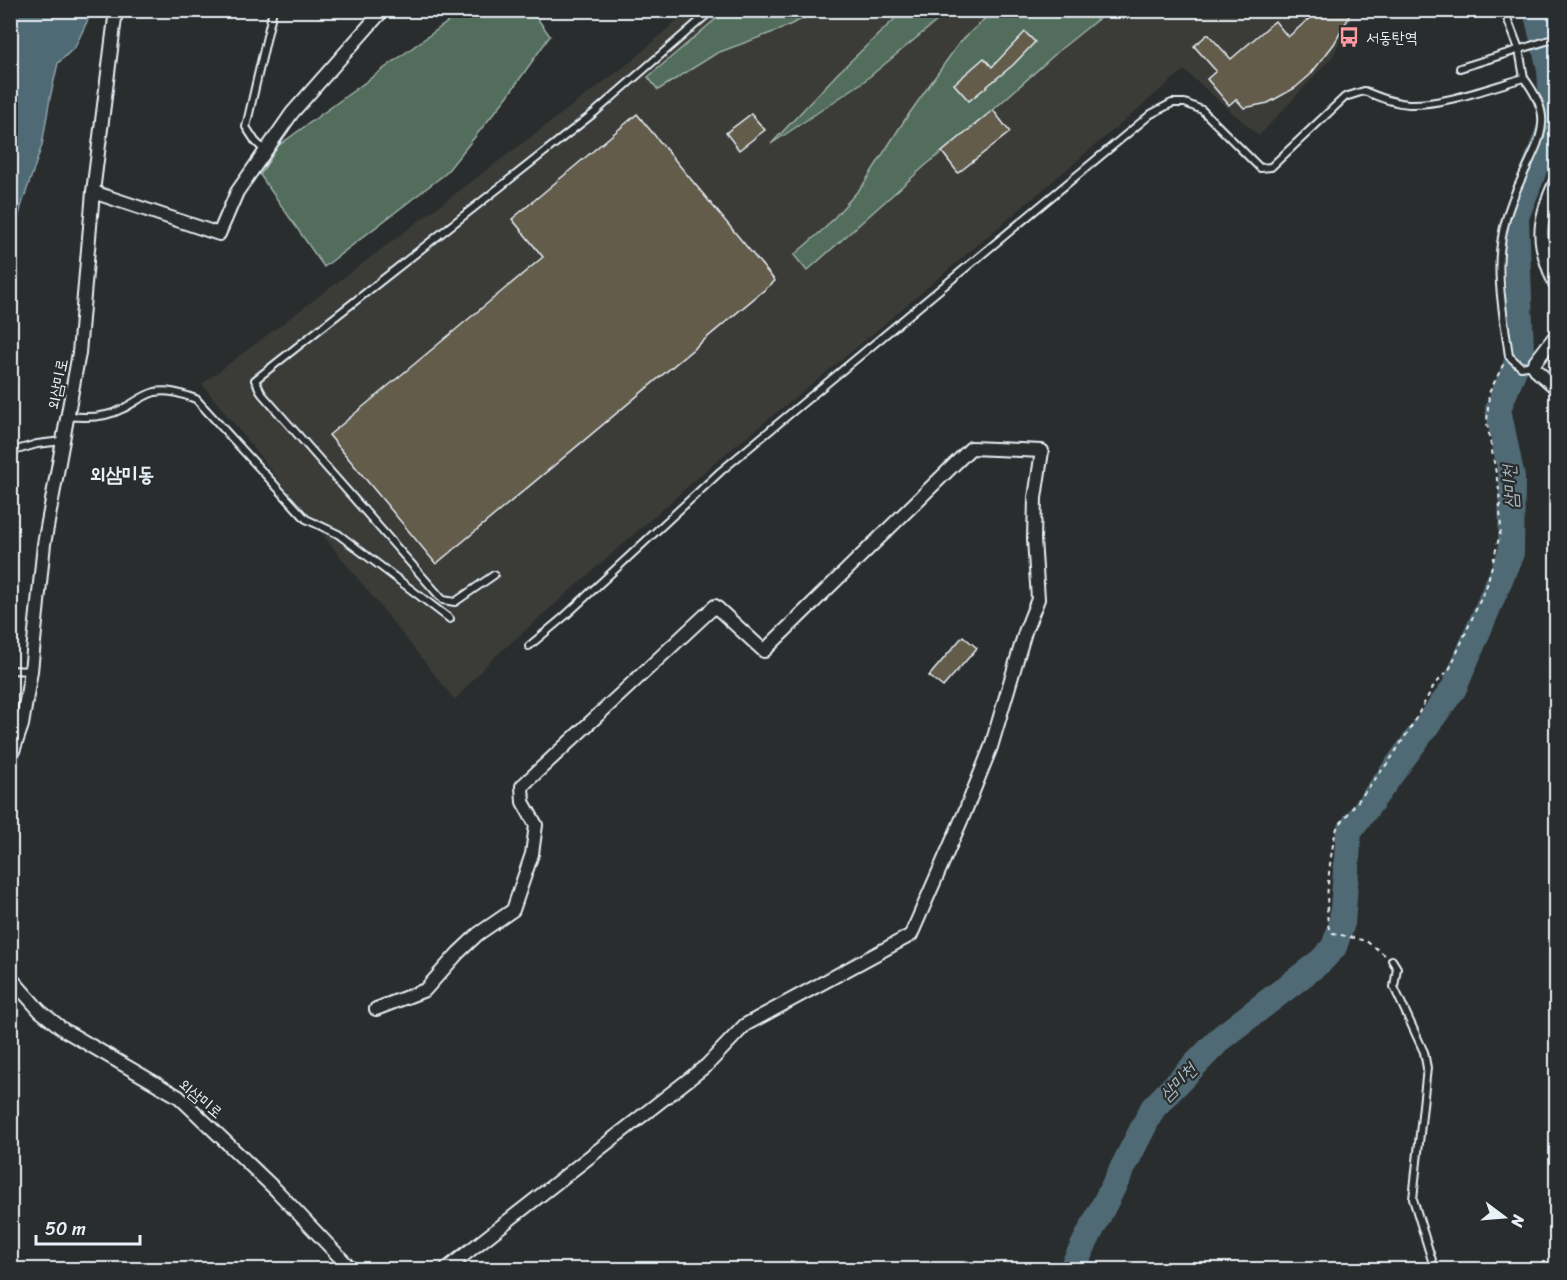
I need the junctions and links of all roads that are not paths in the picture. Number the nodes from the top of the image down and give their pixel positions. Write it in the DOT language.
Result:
graph roads {
  1 [pos="116,10"];
  2 [pos="273,10"];
  3 [pos="383,10"];
  4 [pos="712,10"];
  5 [pos="1504,10"];
  6 [pos="1557,38"];
  7 [pos="1519,50"];
  8 [pos="1460,68"];
  9 [pos="1524,78"];
  10 [pos="265,151"];
  11 [pos="1557,181"];
  12 [pos="93,192"];
  13 [pos="1551,259"];
  14 [pos="1557,286"];
  15 [pos="1557,335"];
  16 [pos="1527,366"];
  17 [pos="1557,388"];
  18 [pos="67,416"];
  19 [pos="62,441"];
  20 [pos="10,452"];
  21 [pos="495,575"];
  22 [pos="450,619"];
  23 [pos="529,646"];
  24 [pos="10,670"];
  25 [pos="31,671"];
  26 [pos="11,759"];
  27 [pos="1392,960"];
  28 [pos="10,977"];
  29 [pos="376,1009"];
  30 [pos="352,1269"];
  31 [pos="445,1269"];
  32 [pos="1435,1269"];
  1 -- 12 [label="street, 외삼미로"];
  2 -- 10 [label="lane"];
  3 -- 10 [label="street"];
  4 -- 21 [label="lane"];
  5 -- 7 [label="lane"];
  6 -- 7 [label="lane"];
  7 -- 8 [label="lane"];
  7 -- 9 [label="lane"];
  9 -- 16 [label="lane"];
  9 -- 23 [label="lane"];
  10 -- 12 [label="street"];
  11 -- 13 [label="street"];
  12 -- 18 [label="street, 외삼미로"];
  13 -- 14 [label="street"];
  15 -- 16 [label="street"];
  16 -- 17 [label="street"];
  18 -- 19 [label="street, 외삼미로"];
  18 -- 22 [label="lane"];
  19 -- 20 [label="lane"];
  19 -- 25 [label="street, 외삼미로"];
  24 -- 25 [label="lane"];
  25 -- 26 [label="street, 외삼미로"];
  27 -- 32 [label="lane"];
  28 -- 30 [label="street, 외삼미로"];
  29 -- 31 [label="street"];
}
